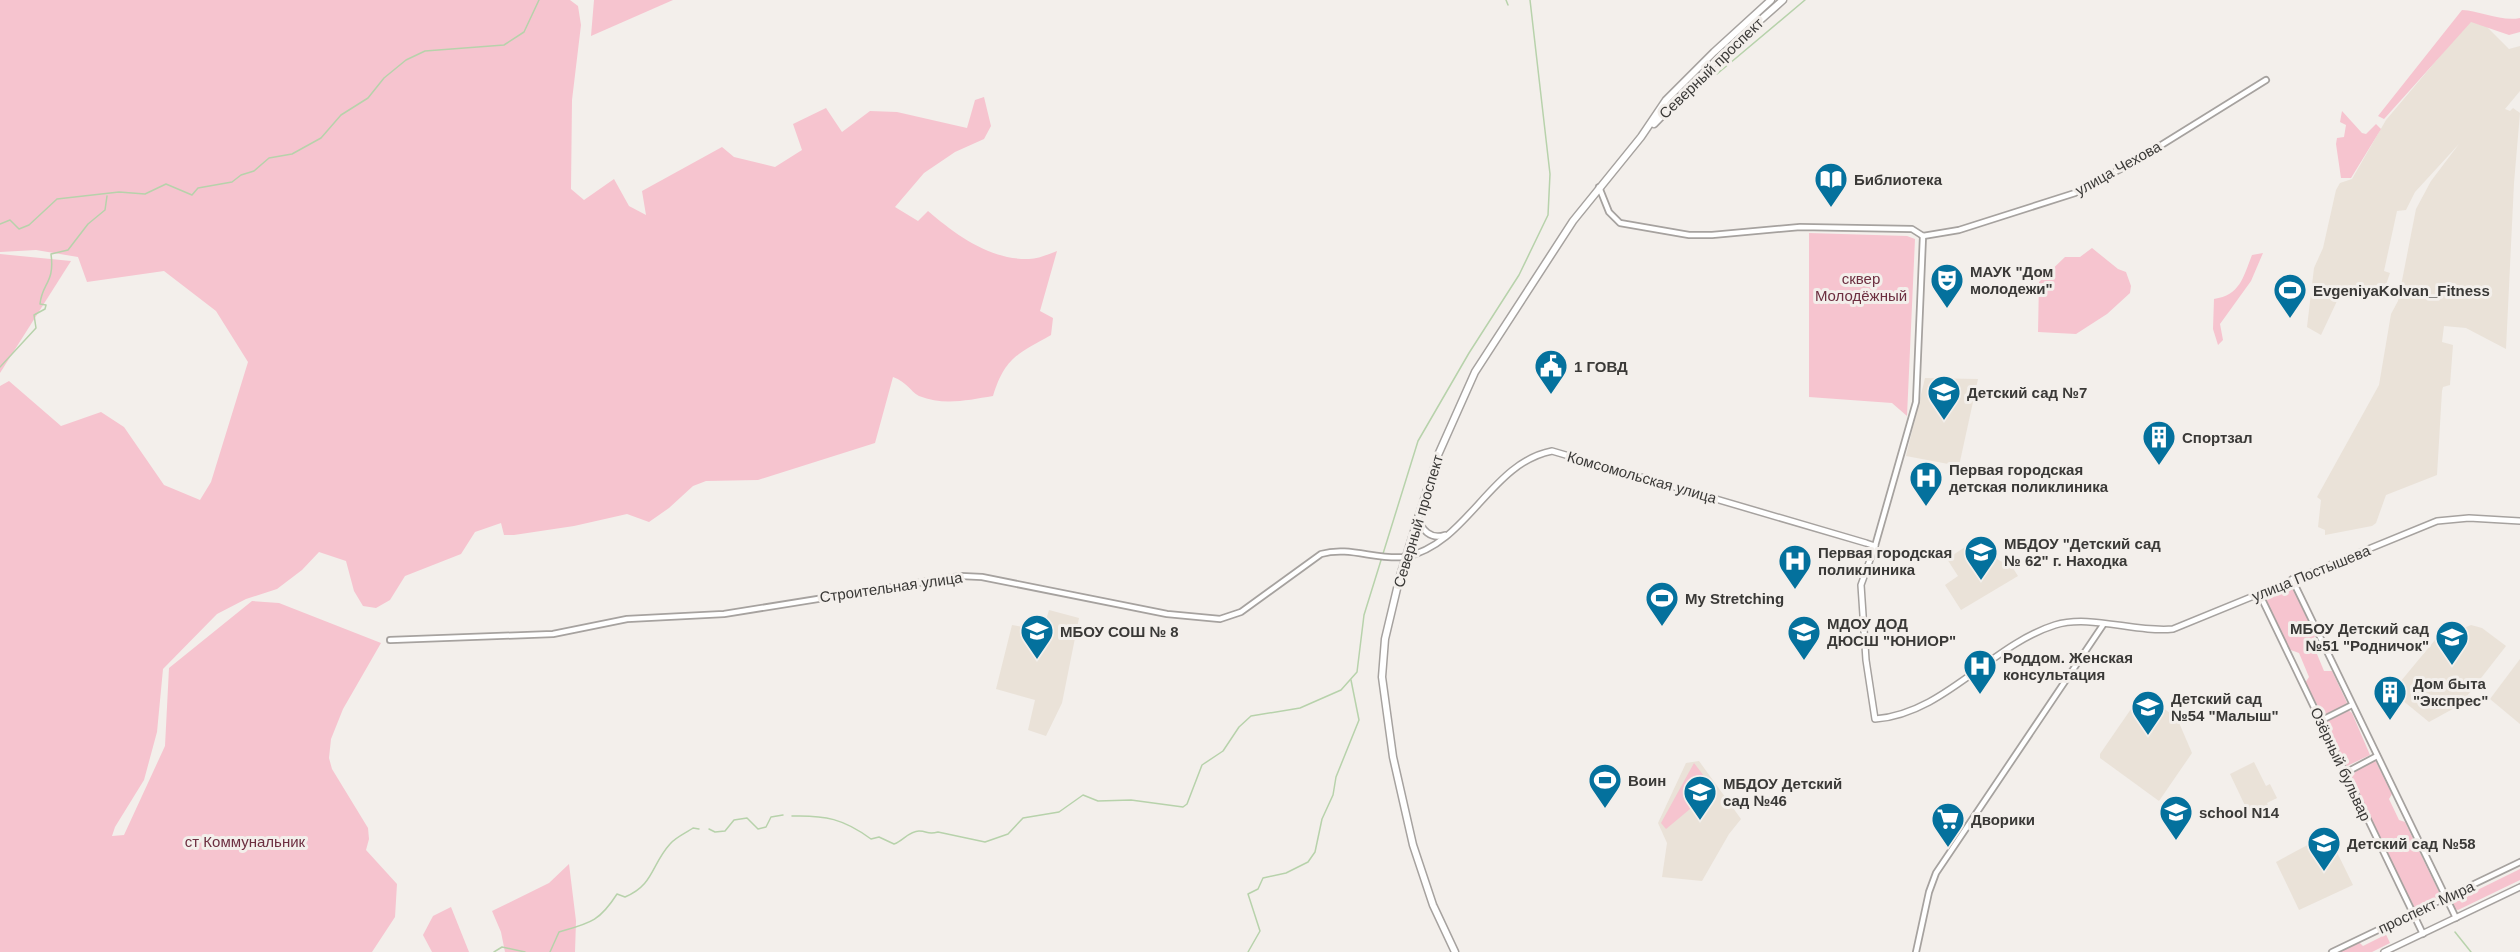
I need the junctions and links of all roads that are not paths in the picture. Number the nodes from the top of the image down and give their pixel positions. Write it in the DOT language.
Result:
graph roads {
  1 [pos="1771,0"];
  2 [pos="1783,0"];
  3 [pos="2266,80"];
  4 [pos="1641,137"];
  5 [pos="1599,188"];
  6 [pos="1923,236"];
  7 [pos="1418,515"];
  8 [pos="2520,521"];
  9 [pos="1450,534"];
  10 [pos="1875,546"];
  11 [pos="1405,557"];
  12 [pos="2292,579"];
  13 [pos="2259,593"];
  14 [pos="2103,625"];
  15 [pos="390,640"];
  16 [pos="2352,705"];
  17 [pos="2320,721"];
  18 [pos="2377,756"];
  19 [pos="2345,773"];
  20 [pos="2520,862"];
  21 [pos="2520,887"];
  22 [pos="2446,897"];
  23 [pos="2412,913"];
  24 [pos="2456,918"];
  25 [pos="2423,934"];
  26 [pos="1455,952"];
  27 [pos="1916,952"];
  28 [pos="2332,952"];
  29 [pos="2384,952"];
  1 -- 4 [label="main road, Северный проспект"];
  2 -- 4 [label="main road, Северный проспект"];
  3 -- 6 [label="street, улица Чехова"];
  4 -- 5 [label="main road, Северный проспект"];
  5 -- 6 [label="street"];
  5 -- 7 [label="main road, Северный проспект"];
  6 -- 10 [label="street"];
  7 -- 9 [label="main road"];
  7 -- 11 [label="main road, Северный проспект"];
  8 -- 12 [label="main road, улица Постышева"];
  9 -- 10 [label="main road, Комсомольская улица"];
  9 -- 11 [label="main road, Комсомольская улица"];
  10 -- 14 [label="main road, улица Постышева"];
  11 -- 15 [label="street, Строительная улица"];
  11 -- 26 [label="main road, Северный проспект"];
  12 -- 13 [label="main road, улица Постышева"];
  12 -- 16 [label="street"];
  13 -- 14 [label="main road, улица Постышева"];
  13 -- 17 [label="street, Озёрный бульвар"];
  14 -- 27 [label="street"];
  16 -- 17 [label="street"];
  16 -- 18 [label="street"];
  17 -- 19 [label="street, Озёрный бульвар"];
  18 -- 19 [label="street"];
  18 -- 22 [label="street"];
  19 -- 23 [label="street, Озёрный бульвар"];
  20 -- 22 [label="street, проспект Мира"];
  21 -- 24 [label="main road, проспект Мира"];
  22 -- 23 [label="street, проспект Мира"];
  22 -- 24 [label="street"];
  23 -- 25 [label="street, Озёрный бульвар"];
  23 -- 28 [label="street, проспект Мира"];
  24 -- 25 [label="main road, проспект Мира"];
  25 -- 29 [label="main road, проспект Мира"];
}
